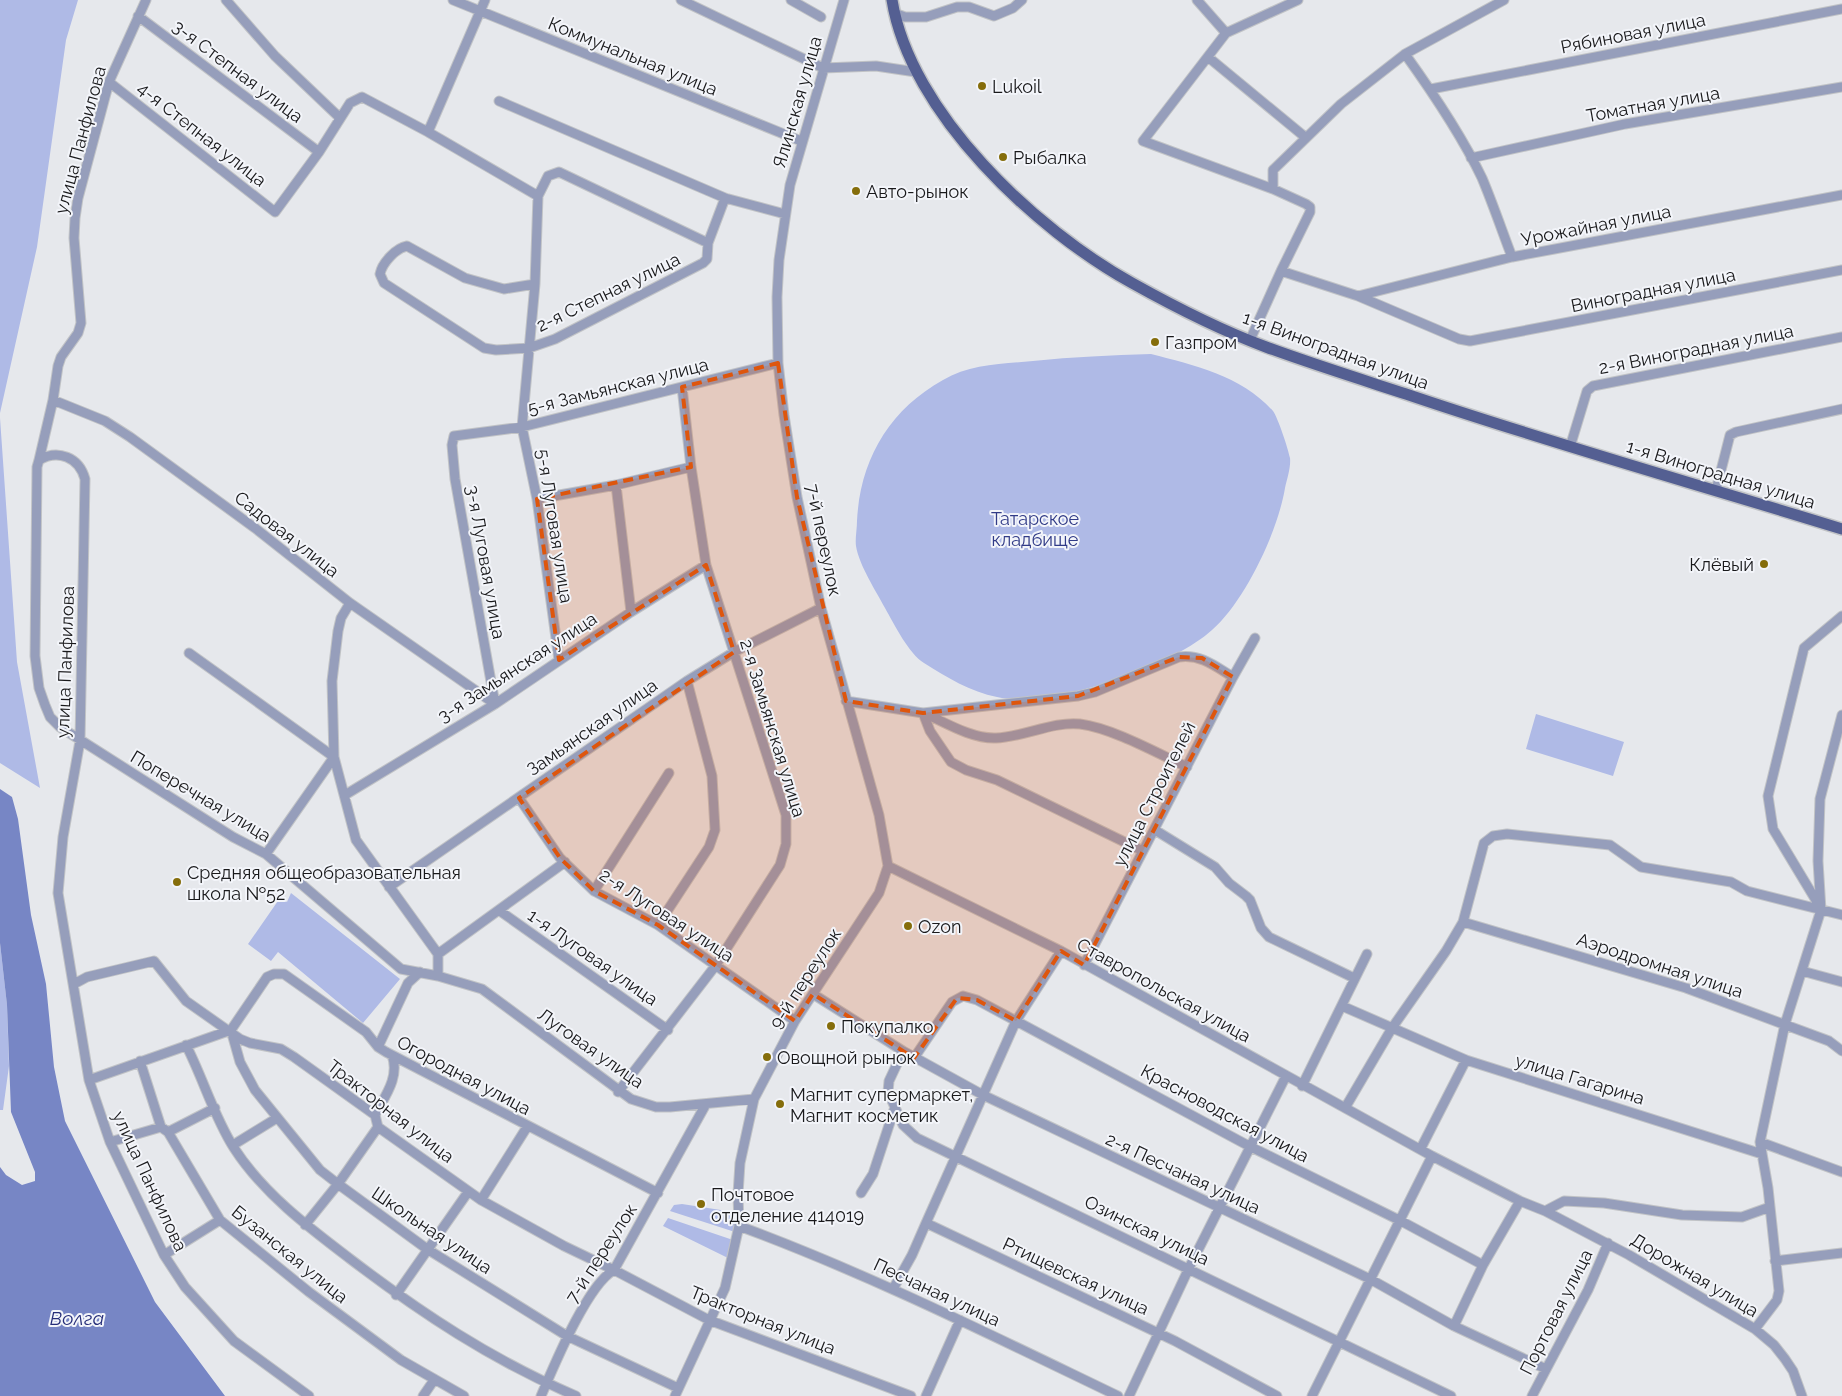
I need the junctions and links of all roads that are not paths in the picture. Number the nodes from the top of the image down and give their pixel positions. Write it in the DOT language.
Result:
graph roads {
  1 [pos="146,0"];
  2 [pos="226,0"];
  3 [pos="453,0"];
  4 [pos="485,0"];
  5 [pos="681,0"];
  6 [pos="791,0"];
  7 [pos="844,0"];
  8 [pos="892,0"];
  9 [pos="1022,0"];
  10 [pos="1197,0"];
  11 [pos="1298,0"];
  12 [pos="1504,0"];
  13 [pos="1842,9"];
  14 [pos="480,12"];
  15 [pos="894,13"];
  16 [pos="138,16"];
  17 [pos="820,17"];
  18 [pos="1226,33"];
  19 [pos="1405,54"];
  20 [pos="1208,57"];
  21 [pos="823,68"];
  22 [pos="916,72"];
  23 [pos="109,82"];
  24 [pos="1842,88"];
  25 [pos="1431,90"];
  26 [pos="498,101"];
  27 [pos="339,117"];
  28 [pos="428,132"];
  29 [pos="1305,137"];
  30 [pos="801,140"];
  31 [pos="319,152"];
  32 [pos="1471,158"];
  33 [pos="1273,188"];
  34 [pos="1842,195"];
  35 [pos="538,196"];
  36 [pos="724,198"];
  37 [pos="784,214"];
  38 [pos="708,243"];
  39 [pos="1512,257"];
  40 [pos="1842,270"];
  41 [pos="1281,271"];
  42 [pos="535,284"];
  43 [pos="1358,296"];
  44 [pos="1842,337"];
  45 [pos="1250,340"];
  46 [pos="529,348"];
  47 [pos="778,363"];
  48 [pos="682,387"];
  49 [pos="53,400"];
  50 [pos="1842,410"];
  51 [pos="522,427"];
  52 [pos="465,433"];
  53 [pos="1570,447"];
  54 [pos="39,460"];
  55 [pos="691,468"];
  56 [pos="616,485"];
  57 [pos="1716,490"];
  58 [pos="537,499"];
  59 [pos="1842,529"];
  60 [pos="706,565"];
  61 [pos="350,603"];
  62 [pos="822,608"];
  63 [pos="631,612"];
  64 [pos="1842,616"];
  65 [pos="1256,638"];
  66 [pos="734,652"];
  67 [pos="189,653"];
  68 [pos="559,660"];
  69 [pos="1233,677"];
  70 [pos="687,681"];
  71 [pos="846,701"];
  72 [pos="495,704"];
  73 [pos="923,713"];
  74 [pos="1842,715"];
  75 [pos="80,741"];
  76 [pos="334,758"];
  77 [pos="1187,767"];
  78 [pos="669,773"];
  79 [pos="345,795"];
  80 [pos="519,798"];
  81 [pos="1155,830"];
  82 [pos="1143,850"];
  83 [pos="266,854"];
  84 [pos="565,862"];
  85 [pos="888,866"];
  86 [pos="389,887"];
  87 [pos="594,891"];
  88 [pos="1821,910"];
  89 [pos="500,911"];
  90 [pos="1842,915"];
  91 [pos="1463,922"];
  92 [pos="658,925"];
  93 [pos="1061,951"];
  94 [pos="438,954"];
  95 [pos="1367,954"];
  96 [pos="716,965"];
  97 [pos="1084,965"];
  98 [pos="1802,971"];
  99 [pos="420,972"];
  100 [pos="438,976"];
  101 [pos="1354,978"];
  102 [pos="1842,982"];
  103 [pos="74,984"];
  104 [pos="813,994"];
  105 [pos="1342,1006"];
  106 [pos="795,1021"];
  107 [pos="1016,1022"];
  108 [pos="1785,1024"];
  109 [pos="1392,1028"];
  110 [pos="231,1030"];
  111 [pos="668,1030"];
  112 [pos="186,1045"];
  113 [pos="378,1047"];
  114 [pos="903,1051"];
  115 [pos="1842,1051"];
  116 [pos="392,1056"];
  117 [pos="914,1058"];
  118 [pos="1466,1060"];
  119 [pos="140,1061"];
  120 [pos="1286,1076"];
  121 [pos="89,1080"];
  122 [pos="1302,1086"];
  123 [pos="618,1092"];
  124 [pos="983,1095"];
  125 [pos="754,1099"];
  126 [pos="706,1104"];
  127 [pos="895,1107"];
  128 [pos="215,1108"];
  129 [pos="1345,1108"];
  130 [pos="375,1115"];
  131 [pos="277,1118"];
  132 [pos="378,1127"];
  133 [pos="527,1127"];
  134 [pos="164,1129"];
  135 [pos="110,1142"];
  136 [pos="1760,1142"];
  137 [pos="232,1145"];
  138 [pos="1249,1146"];
  139 [pos="1421,1148"];
  140 [pos="1762,1154"];
  141 [pos="954,1155"];
  142 [pos="1432,1156"];
  143 [pos="1842,1172"];
  144 [pos="338,1184"];
  145 [pos="468,1192"];
  146 [pos="861,1193"];
  147 [pos="658,1194"];
  148 [pos="481,1200"];
  149 [pos="1520,1201"];
  150 [pos="1770,1207"];
  151 [pos="1219,1209"];
  152 [pos="1545,1211"];
  153 [pos="220,1220"];
  154 [pos="1401,1221"];
  155 [pos="926,1223"];
  156 [pos="305,1224"];
  157 [pos="739,1226"];
  158 [pos="1608,1243"];
  159 [pos="427,1249"];
  160 [pos="1842,1252"];
  161 [pos="164,1254"];
  162 [pos="1775,1261"];
  163 [pos="1483,1265"];
  164 [pos="1189,1268"];
  165 [pos="614,1270"];
  166 [pos="1370,1279"];
  167 [pos="893,1289"];
  168 [pos="396,1295"];
  169 [pos="709,1320"];
  170 [pos="960,1320"];
  171 [pos="1454,1326"];
  172 [pos="1755,1329"];
  173 [pos="1158,1334"];
  174 [pos="567,1336"];
  175 [pos="1340,1343"];
  176 [pos="1546,1369"];
  177 [pos="434,1380"];
  178 [pos="547,1382"];
  179 [pos="676,1392"];
  180 [pos="309,1396"];
  181 [pos="423,1396"];
  182 [pos="464,1396"];
  183 [pos="541,1396"];
  184 [pos="576,1396"];
  185 [pos="912,1396"];
  186 [pos="926,1396"];
  187 [pos="1118,1396"];
  188 [pos="1129,1396"];
  189 [pos="1278,1396"];
  190 [pos="1312,1396"];
  191 [pos="1451,1396"];
  192 [pos="1532,1396"];
  193 [pos="1802,1396"];
  1 -- 16 [label="street, улица Панфилова"];
  2 -- 27 [label="street"];
  3 -- 14 [label="street, Коммунальная улица"];
  4 -- 14 [label="street"];
  5 -- 21 [label="street"];
  6 -- 17 [label="street"];
  7 -- 21 [label="street, Ялинская улица"];
  8 -- 15 [label="main road, 1-я Виноградная улица"];
  9 -- 15 [label="street"];
  10 -- 18 [label="street"];
  11 -- 18 [label="street"];
  12 -- 19 [label="street"];
  13 -- 25 [label="street, Рябиновая улица"];
  14 -- 28 [label="street"];
  14 -- 30 [label="street, Коммунальная улица"];
  15 -- 22 [label="main road, 1-я Виноградная улица"];
  16 -- 23 [label="street, улица Панфилова"];
  16 -- 31 [label="street, 3-я Степная улица"];
  18 -- 20 [label="street"];
  19 -- 25 [label="street"];
  19 -- 29 [label="street"];
  20 -- 29 [label="street"];
  20 -- 33 [label="street"];
  21 -- 22 [label="street"];
  21 -- 30 [label="street, Ялинская улица"];
  22 -- 45 [label="main road, 1-я Виноградная улица"];
  23 -- 31 [label="street, 4-я Степная улица"];
  23 -- 49 [label="street, улица Панфилова"];
  24 -- 32 [label="street, Томатная улица"];
  25 -- 32 [label="street"];
  26 -- 36 [label="street"];
  27 -- 28 [label="street"];
  27 -- 31 [label="street"];
  28 -- 35 [label="street"];
  29 -- 33 [label="street"];
  30 -- 37 [label="street, Ялинская улица"];
  32 -- 39 [label="street"];
  33 -- 41 [label="street"];
  34 -- 39 [label="street, Урожайная улица"];
  35 -- 38 [label="street, 2-я Степная улица"];
  35 -- 42 [label="street, 5-я Луговая улица"];
  36 -- 37 [label="street"];
  36 -- 38 [label="street, 2-я Степная улица"];
  37 -- 47 [label="street, 7-й переулок"];
  38 -- 46 [label="street, 2-я Степная улица"];
  39 -- 43 [label="street, Урожайная улица"];
  40 -- 43 [label="street, Виноградная улица"];
  41 -- 43 [label="street"];
  41 -- 45 [label="street"];
  42 -- 46 [label="street, 5-я Луговая улица"];
  42 -- 46 [label="street, 2-я Степная улица"];
  44 -- 53 [label="street, 2-я Виноградная улица"];
  45 -- 53 [label="main road, 1-я Виноградная улица"];
  46 -- 51 [label="street, 5-я Луговая улица"];
  47 -- 48 [label="street, 5-я Замьянская улица"];
  47 -- 62 [label="street, 7-й переулок"];
  48 -- 51 [label="street, 5-я Замьянская улица"];
  48 -- 55 [label="street, 2-я Замьянская улица"];
  49 -- 54 [label="street, улица Панфилова"];
  49 -- 61 [label="street, Садовая улица"];
  50 -- 57 [label="street"];
  51 -- 52 [label="street, 5-я Замьянская улица"];
  51 -- 58 [label="street, 5-я Луговая улица"];
  52 -- 72 [label="street, 3-я Луговая улица"];
  53 -- 57 [label="main road, 1-я Виноградная улица"];
  54 -- 75 [label="street, Поперечная улица"];
  54 -- 75 [label="street, улица Панфилова"];
  55 -- 56 [label="street"];
  55 -- 60 [label="street, 2-я Замьянская улица"];
  56 -- 58 [label="street"];
  56 -- 63 [label="street"];
  57 -- 59 [label="main road, 1-я Виноградная улица"];
  58 -- 68 [label="street, 5-я Луговая улица"];
  60 -- 63 [label="street, 3-я Замьянская улица"];
  60 -- 66 [label="street, 2-я Замьянская улица"];
  61 -- 72 [label="street, Садовая улица"];
  61 -- 76 [label="street"];
  62 -- 66 [label="street, Замьянская улица"];
  62 -- 71 [label="street, 7-й переулок"];
  63 -- 68 [label="street, 3-я Замьянская улица"];
  64 -- 88 [label="street"];
  65 -- 69 [label="street, улица Строителей"];
  66 -- 70 [label="street, Замьянская улица"];
  66 -- 96 [label="street, 2-я Замьянская улица"];
  67 -- 76 [label="street"];
  68 -- 72 [label="street, 3-я Замьянская улица"];
  69 -- 73 [label="street"];
  69 -- 77 [label="street, улица Строителей"];
  70 -- 80 [label="street, Замьянская улица"];
  70 -- 92 [label="street"];
  71 -- 73 [label="street"];
  71 -- 85 [label="street, 7-й переулок"];
  72 -- 79 [label="street, 3-я Замьянская улица"];
  73 -- 77 [label="street"];
  73 -- 82 [label="street"];
  74 -- 88 [label="street"];
  75 -- 83 [label="street, Поперечная улица"];
  75 -- 103 [label="street, улица Панфилова"];
  76 -- 79 [label="street"];
  76 -- 83 [label="street"];
  77 -- 81 [label="street, улица Строителей"];
  78 -- 87 [label="street"];
  79 -- 86 [label="street"];
  80 -- 84 [label="street, 2-я Луговая улица"];
  80 -- 86 [label="street, Замьянская улица"];
  81 -- 82 [label="street, улица Строителей"];
  81 -- 101 [label="street"];
  82 -- 97 [label="street, улица Строителей"];
  83 -- 99 [label="street, Поперечная улица"];
  84 -- 87 [label="street, 2-я Луговая улица"];
  84 -- 89 [label="street"];
  85 -- 93 [label="street, Ставропольская улица"];
  85 -- 104 [label="street, 9-й переулок"];
  86 -- 94 [label="street"];
  87 -- 92 [label="street, 2-я Луговая улица"];
  88 -- 90 [label="street"];
  88 -- 91 [label="street"];
  88 -- 98 [label="street"];
  89 -- 94 [label="street"];
  89 -- 111 [label="street, 1-я Луговая улица"];
  91 -- 108 [label="street, Аэродромная улица"];
  91 -- 109 [label="street"];
  92 -- 96 [label="street, 2-я Луговая улица"];
  93 -- 97 [label="street, Ставропольская улица"];
  93 -- 107 [label="street"];
  94 -- 100 [label="street"];
  95 -- 101 [label="street"];
  96 -- 106 [label="street, 2-я Луговая улица"];
  96 -- 111 [label="street, 2-я Замьянская улица"];
  97 -- 120 [label="street, Ставропольская улица"];
  98 -- 102 [label="street"];
  98 -- 108 [label="street"];
  99 -- 100 [label="street, Луговая улица"];
  99 -- 113 [label="street"];
  100 -- 123 [label="street, Луговая улица"];
  101 -- 105 [label="street"];
  103 -- 110 [label="street, Тракторная улица"];
  103 -- 121 [label="street, улица Панфилова"];
  104 -- 106 [label="street, 9-й переулок"];
  104 -- 114 [label="street, 2-я Песчаная улица"];
  105 -- 109 [label="street, улица Гагарина"];
  105 -- 122 [label="street"];
  106 -- 125 [label="street, 9-й переулок"];
  107 -- 117 [label="street, Красноводская улица"];
  107 -- 124 [label="street"];
  107 -- 138 [label="street, Красноводская улица"];
  108 -- 115 [label="street, Аэродромная улица"];
  108 -- 136 [label="street"];
  109 -- 118 [label="street, улица Гагарина"];
  109 -- 129 [label="street"];
  110 -- 112 [label="street"];
  110 -- 113 [label="street, Огородная улица"];
  110 -- 130 [label="street, Тракторная улица"];
  110 -- 131 [label="street, Школьная улица"];
  111 -- 123 [label="street, 2-я Замьянская улица"];
  112 -- 119 [label="street"];
  112 -- 128 [label="street"];
  113 -- 116 [label="street, Огородная улица"];
  114 -- 117 [label="street, 2-я Песчаная улица"];
  114 -- 127 [label="street, Озинская улица"];
  116 -- 130 [label="street"];
  116 -- 133 [label="street, Огородная улица"];
  117 -- 124 [label="street, 2-я Песчаная улица"];
  118 -- 139 [label="street"];
  118 -- 140 [label="street, улица Гагарина"];
  119 -- 121 [label="street"];
  119 -- 134 [label="street, Бузанская улица"];
  120 -- 122 [label="street, Ставропольская улица"];
  120 -- 138 [label="street"];
  121 -- 135 [label="street, улица Панфилова"];
  122 -- 129 [label="street, Ставропольская улица"];
  123 -- 126 [label="street, Луговая улица"];
  124 -- 141 [label="street"];
  124 -- 151 [label="street, 2-я Песчаная улица"];
  125 -- 126 [label="street, Луговая улица"];
  125 -- 157 [label="street, 9-й переулок"];
  126 -- 147 [label="street, 7-й переулок"];
  127 -- 141 [label="street, Озинская улица"];
  127 -- 146 [label="street"];
  128 -- 134 [label="street"];
  128 -- 137 [label="street"];
  129 -- 139 [label="street, Ставропольская улица"];
  130 -- 132 [label="street, Тракторная улица"];
  131 -- 137 [label="street"];
  131 -- 144 [label="street, Школьная улица"];
  132 -- 144 [label="street"];
  132 -- 145 [label="street, Тракторная улица"];
  133 -- 147 [label="street, Огородная улица"];
  133 -- 148 [label="street"];
  134 -- 135 [label="street"];
  134 -- 153 [label="street, Бузанская улица"];
  135 -- 161 [label="street, улица Панфилова"];
  136 -- 140 [label="street"];
  136 -- 143 [label="street"];
  137 -- 156 [label="street"];
  138 -- 151 [label="street"];
  138 -- 154 [label="street, Красноводская улица"];
  139 -- 142 [label="street, Дорожная улица"];
  140 -- 150 [label="street"];
  141 -- 155 [label="street"];
  141 -- 164 [label="street, Озинская улица"];
  142 -- 149 [label="street, Дорожная улица"];
  142 -- 154 [label="street"];
  144 -- 156 [label="street"];
  144 -- 159 [label="street, Школьная улица"];
  145 -- 148 [label="street, Тракторная улица"];
  145 -- 159 [label="street"];
  147 -- 165 [label="street, 7-й переулок"];
  148 -- 165 [label="street, Тракторная улица"];
  149 -- 152 [label="street, Дорожная улица"];
  149 -- 163 [label="street"];
  150 -- 152 [label="street, Дорожная улица"];
  150 -- 162 [label="street"];
  151 -- 164 [label="street"];
  151 -- 166 [label="street, 2-я Песчаная улица"];
  152 -- 158 [label="street, Дорожная улица"];
  153 -- 161 [label="street"];
  153 -- 177 [label="street, Бузанская улица"];
  154 -- 163 [label="street, Красноводская улица"];
  154 -- 166 [label="street"];
  155 -- 167 [label="street"];
  155 -- 173 [label="street, Ртищевская улица"];
  156 -- 168 [label="street"];
  157 -- 167 [label="street, Песчаная улица"];
  157 -- 169 [label="street, 9-й переулок"];
  158 -- 172 [label="street, Дорожная улица"];
  158 -- 176 [label="street, Портовая улица"];
  159 -- 168 [label="street"];
  159 -- 174 [label="street, Школьная улица"];
  160 -- 162 [label="street"];
  161 -- 180 [label="street, улица Панфилова"];
  162 -- 172 [label="street"];
  163 -- 171 [label="street"];
  164 -- 173 [label="street"];
  164 -- 175 [label="street, Озинская улица"];
  165 -- 169 [label="street, Тракторная улица"];
  165 -- 174 [label="street, 7-й переулок"];
  166 -- 171 [label="street, 2-я Песчаная улица"];
  166 -- 175 [label="street"];
  167 -- 170 [label="street, Песчаная улица"];
  168 -- 178 [label="street"];
  169 -- 179 [label="street, 9-й переулок"];
  169 -- 185 [label="street, Тракторная улица"];
  170 -- 186 [label="street"];
  170 -- 187 [label="street, Песчаная улица"];
  171 -- 176 [label="street, 2-я Песчаная улица"];
  172 -- 193 [label="street, Дорожная улица"];
  173 -- 188 [label="street"];
  173 -- 189 [label="street, Ртищевская улица"];
  174 -- 178 [label="street, 7-й переулок"];
  174 -- 179 [label="street, Школьная улица"];
  175 -- 190 [label="street"];
  175 -- 191 [label="street, Озинская улица"];
  176 -- 192 [label="street, Портовая улица"];
  177 -- 181 [label="street"];
  177 -- 182 [label="street, Бузанская улица"];
  178 -- 183 [label="street, 7-й переулок"];
  178 -- 184 [label="street"];
}
